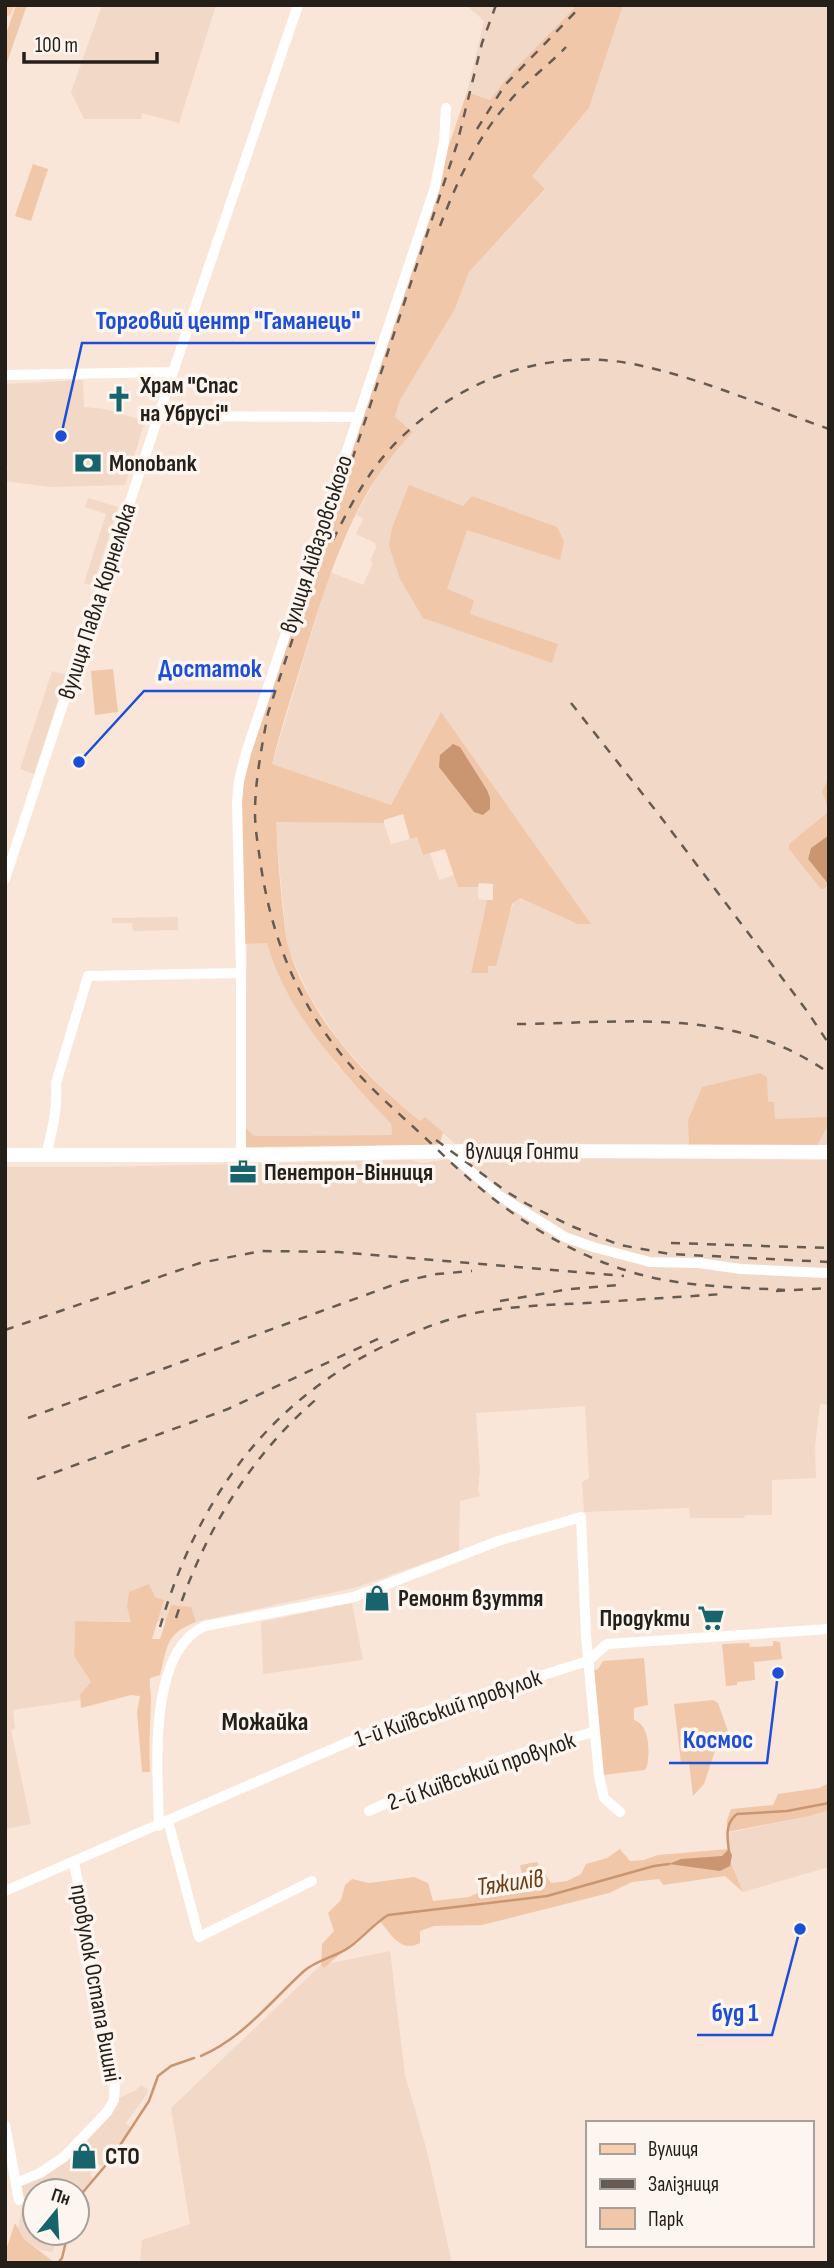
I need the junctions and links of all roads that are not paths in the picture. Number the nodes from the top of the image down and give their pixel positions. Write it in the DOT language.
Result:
graph roads {
  1 [pos="298,5"];
  2 [pos="446,108"];
  3 [pos="173,373"];
  4 [pos="5,375"];
  5 [pos="159,416"];
  6 [pos="357,417"];
  7 [pos="5,879"];
  8 [pos="241,974"];
  9 [pos="447,1151"];
  10 [pos="829,1152"];
  11 [pos="5,1155"];
  12 [pos="46,1155"];
  13 [pos="241,1155"];
  14 [pos="825,1273"];
  15 [pos="829,1629"];
  16 [pos="586,1636"];
  17 [pos="607,1644"];
  18 [pos="588,1661"];
  19 [pos="593,1732"];
  20 [pos="369,1811"];
  21 [pos="620,1812"];
  22 [pos="164,1824"];
  23 [pos="74,1862"];
  24 [pos="312,1881"];
  25 [pos="5,1891"];
  26 [pos="5,2125"];
  27 [pos="16,2183"];
  28 [pos="19,2200"];
  1 -- 3 [label="street, вулиця Павла Корнелюка"];
  2 -- 6 [label="street, вулиця Айвазовського"];
  3 -- 4 [label="street"];
  3 -- 5 [label="street, вулиця Павла Корнелюка"];
  5 -- 6 [label="street"];
  5 -- 7 [label="street, вулиця Павла Корнелюка"];
  6 -- 8 [label="street, вулиця Айвазовського"];
  8 -- 12 [label="street"];
  8 -- 13 [label="street, вулиця Айвазовського"];
  9 -- 10 [label="street, вулиця Гонти"];
  9 -- 13 [label="street, вулиця Гонти"];
  9 -- 14 [label="street"];
  11 -- 12 [label="street, вулиця Гонти"];
  12 -- 13 [label="street, вулиця Гонти"];
  15 -- 17 [label="street"];
  16 -- 17 [label="street"];
  16 -- 18 [label="street"];
  16 -- 22 [label="street"];
  17 -- 18 [label="street, 1-й Київський провулок"];
  18 -- 19 [label="street"];
  18 -- 22 [label="street, 1-й Київський провулок"];
  19 -- 20 [label="street, 2-й Київський провулок"];
  19 -- 21 [label="street"];
  22 -- 23 [label="street, 1-й Київський провулок"];
  22 -- 24 [label="street"];
  23 -- 25 [label="street, 1-й Київський провулок"];
  23 -- 27 [label="street, провулок Остапа Вишні"];
  26 -- 27 [label="street"];
  27 -- 28 [label="street"];
}
